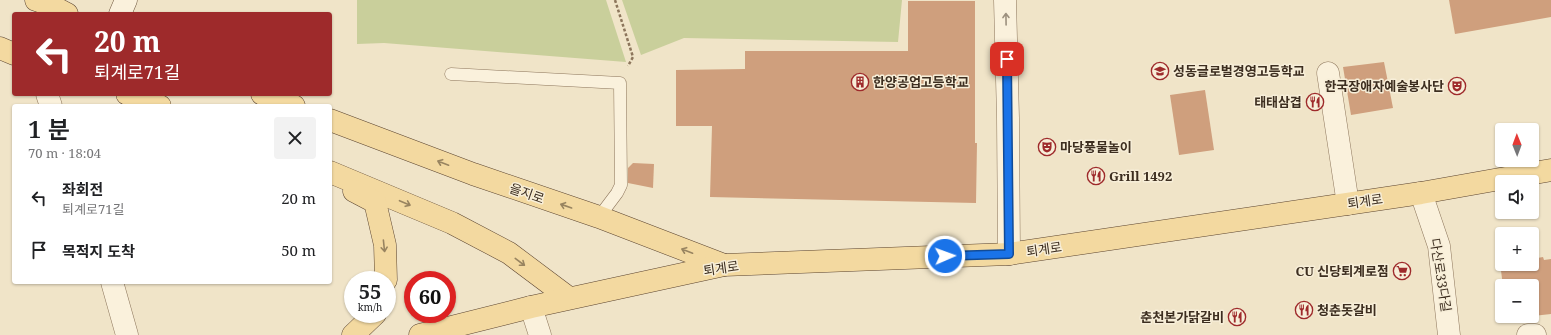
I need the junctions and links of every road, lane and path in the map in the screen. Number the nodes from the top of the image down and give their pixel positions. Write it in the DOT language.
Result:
graph roads {
  1 [pos="36,0"];
  2 [pos="126,0"];
  3 [pos="614,0"];
  4 [pos="1005,0"];
  5 [pos="63,12"];
  6 [pos="121,12"];
  7 [pos="0,48"];
  8 [pos="12,53"];
  9 [pos="1328,73"];
  10 [pos="451,74"];
  11 [pos="620,83"];
  12 [pos="132,96"];
  13 [pos="267,96"];
  14 [pos="154,104"];
  15 [pos="289,104"];
  16 [pos="332,121"];
  17 [pos="1551,170"];
  18 [pos="332,173"];
  19 [pos="332,180"];
  20 [pos="1421,193"];
  21 [pos="1348,204"];
  22 [pos="598,217"];
  23 [pos="1009,254"];
  24 [pos="724,265"];
  25 [pos="386,271"];
  26 [pos="113,284"];
  27 [pos="569,298"];
  28 [pos="531,307"];
  29 [pos="366,323"];
  30 [pos="437,332"];
  31 [pos="127,335"];
  32 [pos="353,335"];
  33 [pos="420,335"];
  34 [pos="540,335"];
  35 [pos="1449,335"];
  36 [pos="1528,335"];
  37 [pos="1535,335"];
  1 -- 5 [label="main road"];
  2 -- 6 [label="street"];
  3 -- 11 [label="path"];
  23 -- 4 [label="street, one-way"];
  7 -- 8 [label="main road"];
  9 -- 21 [label="street"];
  10 -- 11 [label="lane"];
  11 -- 22 [label="lane"];
  12 -- 14 [label="main road"];
  13 -- 15 [label="main road"];
  22 -- 16 [label="main road, 을지로, one-way"];
  17 -- 20 [label="main road, 퇴계로"];
  18 -- 27 [label="main road, one-way"];
  19 -- 25 [label="main road, one-way"];
  20 -- 21 [label="main road, 퇴계로"];
  20 -- 35 [label="street, 다산로33다길"];
  21 -- 23 [label="main road, 퇴계로"];
  24 -- 22 [label="main road, 을지로, one-way"];
  23 -- 24 [label="main road, 퇴계로"];
  24 -- 27 [label="main road, 퇴계로"];
  26 -- 31 [label="street"];
  27 -- 28 [label="main road, 퇴계로"];
  28 -- 30 [label="main road, 퇴계로"];
  28 -- 34 [label="street"];
  29 -- 32 [label="main road"];
  30 -- 33 [label="main road, 퇴계로"];
  36 -- 37 [label="street"];
}
